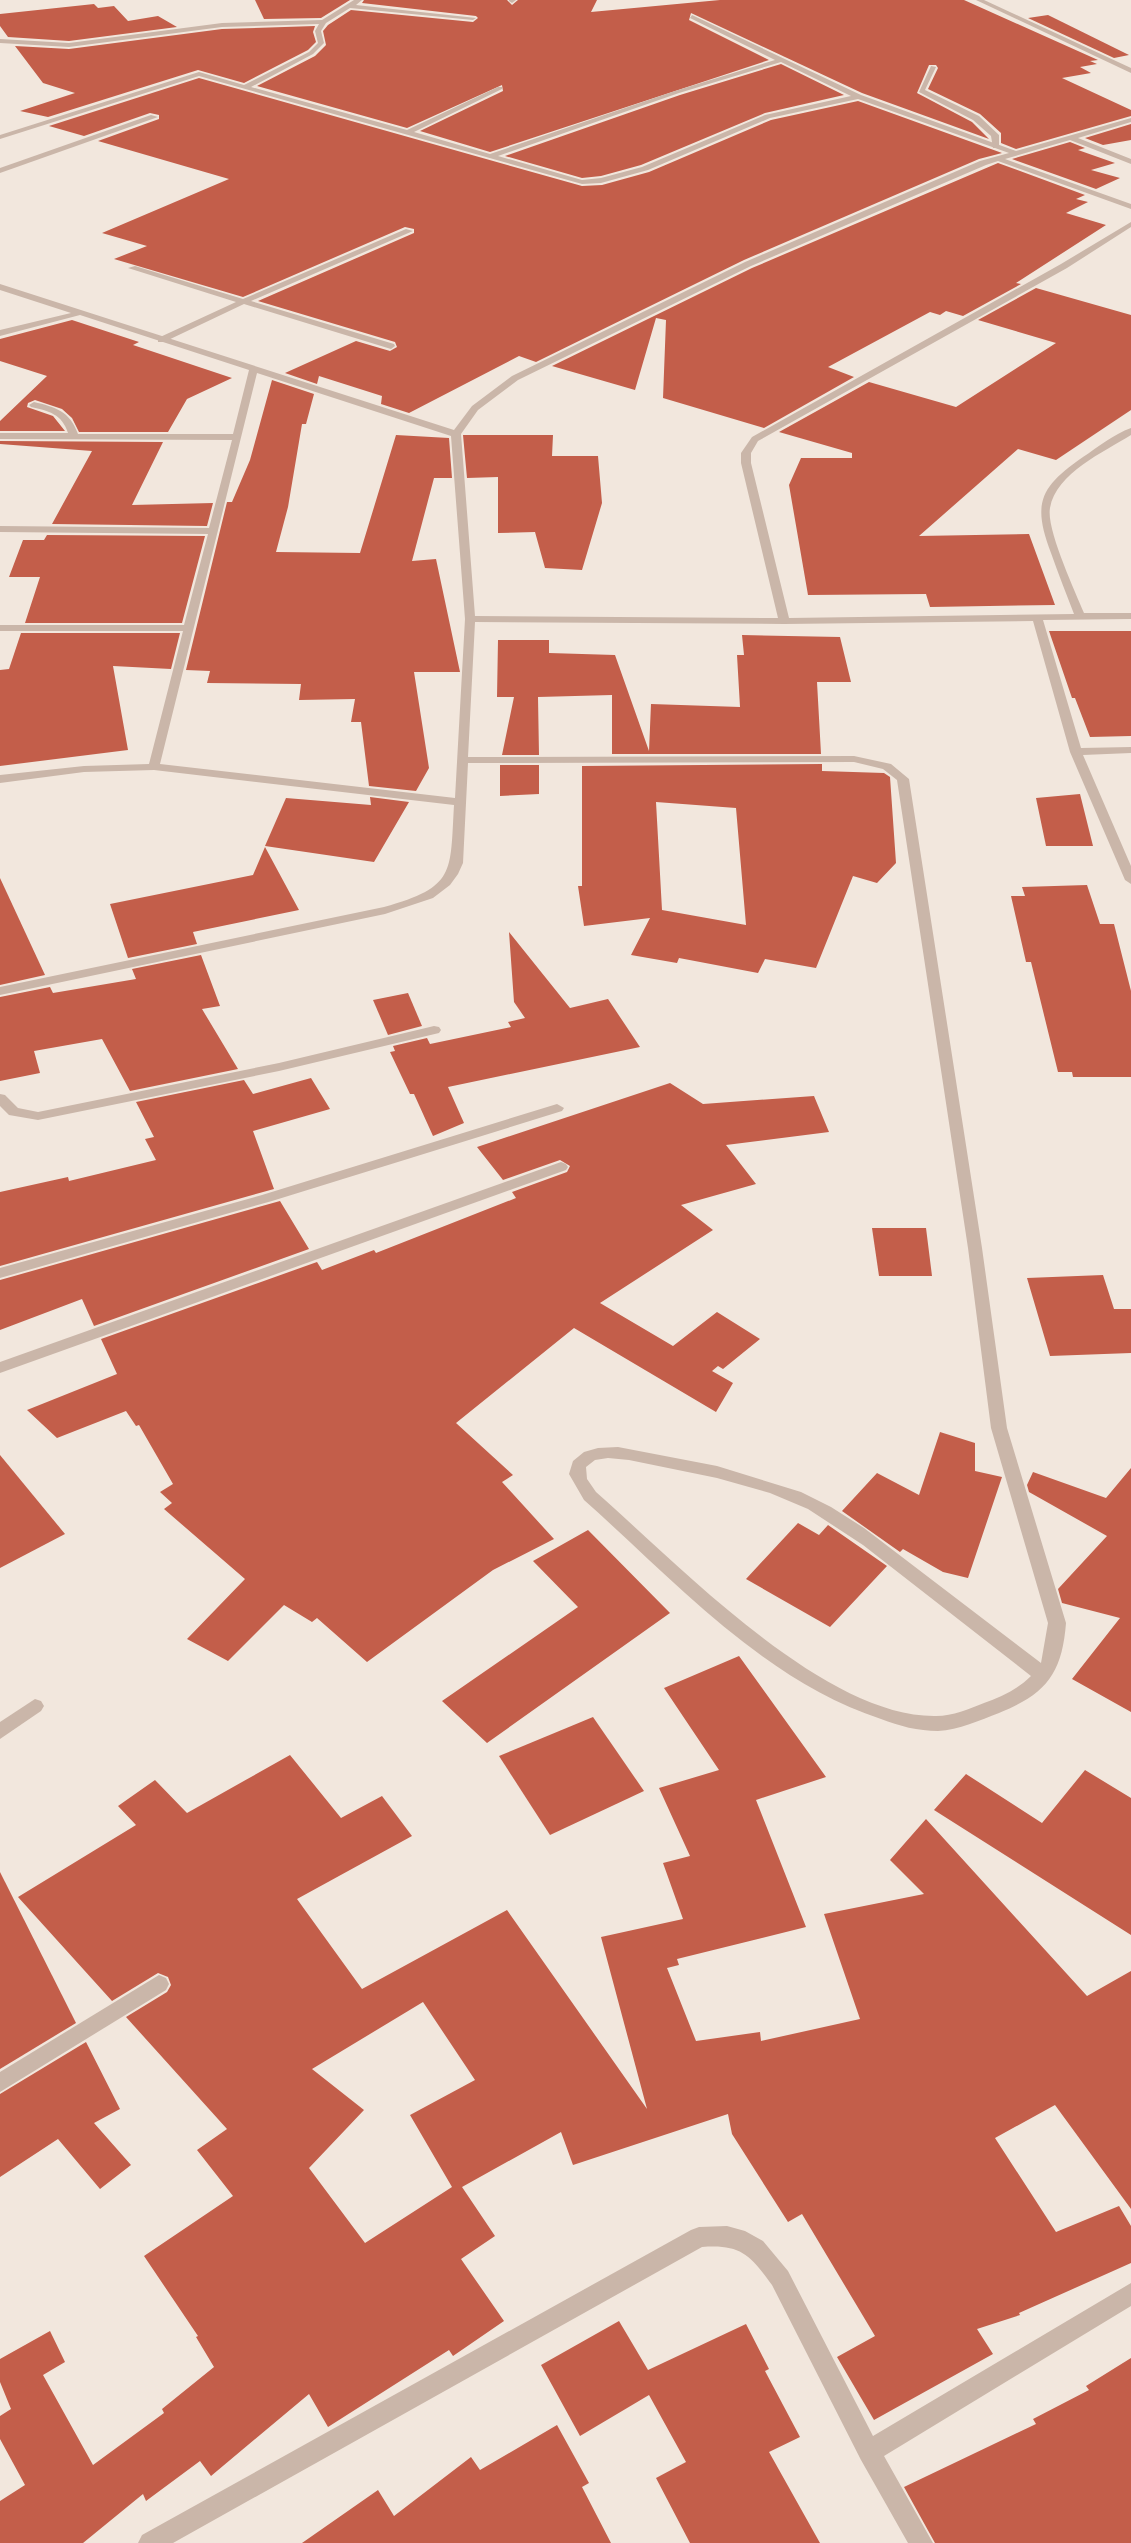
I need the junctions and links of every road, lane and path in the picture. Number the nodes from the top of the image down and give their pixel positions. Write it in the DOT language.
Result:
graph roads {
  1 [pos="359,0"];
  2 [pos="979,0"];
  3 [pos="349,6"];
  4 [pos="692,17"];
  5 [pos="473,18"];
  6 [pos="323,22"];
  7 [pos="0,41"];
  8 [pos="781,60"];
  9 [pos="1131,64"];
  10 [pos="933,67"];
  11 [pos="1122,67"];
  12 [pos="1131,71"];
  13 [pos="245,87"];
  14 [pos="500,88"];
  15 [pos="858,97"];
  16 [pos="154,117"];
  17 [pos="1131,120"];
  18 [pos="409,132"];
  19 [pos="0,137"];
  20 [pos="1069,137"];
  21 [pos="996,146"];
  22 [pos="1015,153"];
  23 [pos="491,156"];
  24 [pos="996,158"];
  25 [pos="1131,162"];
  26 [pos="0,171"];
  27 [pos="1131,207"];
  28 [pos="1131,224"];
  29 [pos="409,231"];
  30 [pos="132,268"];
  31 [pos="0,286"];
  32 [pos="240,303"];
  33 [pos="78,313"];
  34 [pos="0,333"];
  35 [pos="161,340"];
  36 [pos="391,346"];
  37 [pos="254,369"];
  38 [pos="34,405"];
  39 [pos="1131,431"];
  40 [pos="456,434"];
  41 [pos="0,436"];
  42 [pos="74,437"];
  43 [pos="238,437"];
  44 [pos="0,529"];
  45 [pos="214,531"];
  46 [pos="1080,616"];
  47 [pos="1131,616"];
  48 [pos="1037,617"];
  49 [pos="471,619"];
  50 [pos="784,621"];
  51 [pos="0,628"];
  52 [pos="189,628"];
  53 [pos="1131,750"];
  54 [pos="1076,752"];
  55 [pos="462,760"];
  56 [pos="154,767"];
  57 [pos="0,779"];
  58 [pos="459,802"];
  59 [pos="1127,858"];
  60 [pos="1131,879"];
  61 [pos="0,991"];
  62 [pos="434,1030"];
  63 [pos="0,1098"];
  64 [pos="557,1108"];
  65 [pos="561,1167"];
  66 [pos="0,1273"];
  67 [pos="0,1368"];
  68 [pos="1044,1676"];
  69 [pos="35,1706"];
  70 [pos="0,1732"];
  71 [pos="159,1984"];
  72 [pos="0,2083"];
  73 [pos="1131,2294"];
  74 [pos="869,2451"];
  75 [pos="150,2543"];
  76 [pos="921,2543"];
  1 -- 3 [label="street"];
  2 -- 11 [label="street"];
  3 -- 5 [label="street"];
  3 -- 6 [label="street"];
  4 -- 8 [label="street"];
  6 -- 7 [label="street"];
  6 -- 13 [label="street"];
  8 -- 15 [label="street"];
  8 -- 23 [label="street"];
  9 -- 11 [label="street"];
  10 -- 21 [label="street"];
  11 -- 12 [label="street"];
  13 -- 18 [label="street"];
  13 -- 19 [label="street"];
  14 -- 18 [label="street"];
  15 -- 21 [label="street"];
  15 -- 23 [label="street"];
  16 -- 26 [label="street"];
  17 -- 20 [label="street"];
  18 -- 23 [label="street"];
  20 -- 22 [label="street"];
  20 -- 25 [label="street"];
  21 -- 22 [label="street"];
  22 -- 24 [label="street"];
  24 -- 27 [label="street"];
  24 -- 40 [label="street"];
  28 -- 50 [label="street"];
  29 -- 32 [label="street"];
  30 -- 32 [label="street"];
  31 -- 33 [label="street"];
  32 -- 35 [label="street"];
  32 -- 36 [label="street"];
  33 -- 34 [label="street"];
  33 -- 35 [label="street"];
  35 -- 37 [label="street"];
  37 -- 40 [label="street"];
  37 -- 43 [label="street"];
  38 -- 42 [label="street"];
  39 -- 46 [label="street"];
  40 -- 49 [label="street"];
  41 -- 42 [label="street"];
  42 -- 43 [label="street"];
  43 -- 45 [label="street"];
  44 -- 45 [label="street"];
  45 -- 52 [label="street"];
  46 -- 47 [label="street"];
  46 -- 48 [label="street"];
  48 -- 50 [label="street"];
  48 -- 54 [label="street"];
  49 -- 50 [label="street"];
  49 -- 55 [label="street"];
  51 -- 52 [label="street"];
  52 -- 56 [label="street"];
  53 -- 54 [label="street"];
  54 -- 59 [label="street"];
  55 -- 58 [label="street"];
  55 -- 68 [label="street"];
  56 -- 57 [label="street"];
  56 -- 58 [label="street"];
  58 -- 61 [label="street"];
  59 -- 60 [label="street"];
  62 -- 63 [label="street"];
  64 -- 66 [label="street"];
  65 -- 67 [label="street"];
  68 -- 68 [label="street"];
  69 -- 70 [label="street"];
  71 -- 72 [label="street"];
  73 -- 74 [label="street"];
  74 -- 75 [label="street"];
  74 -- 76 [label="street"];
}
